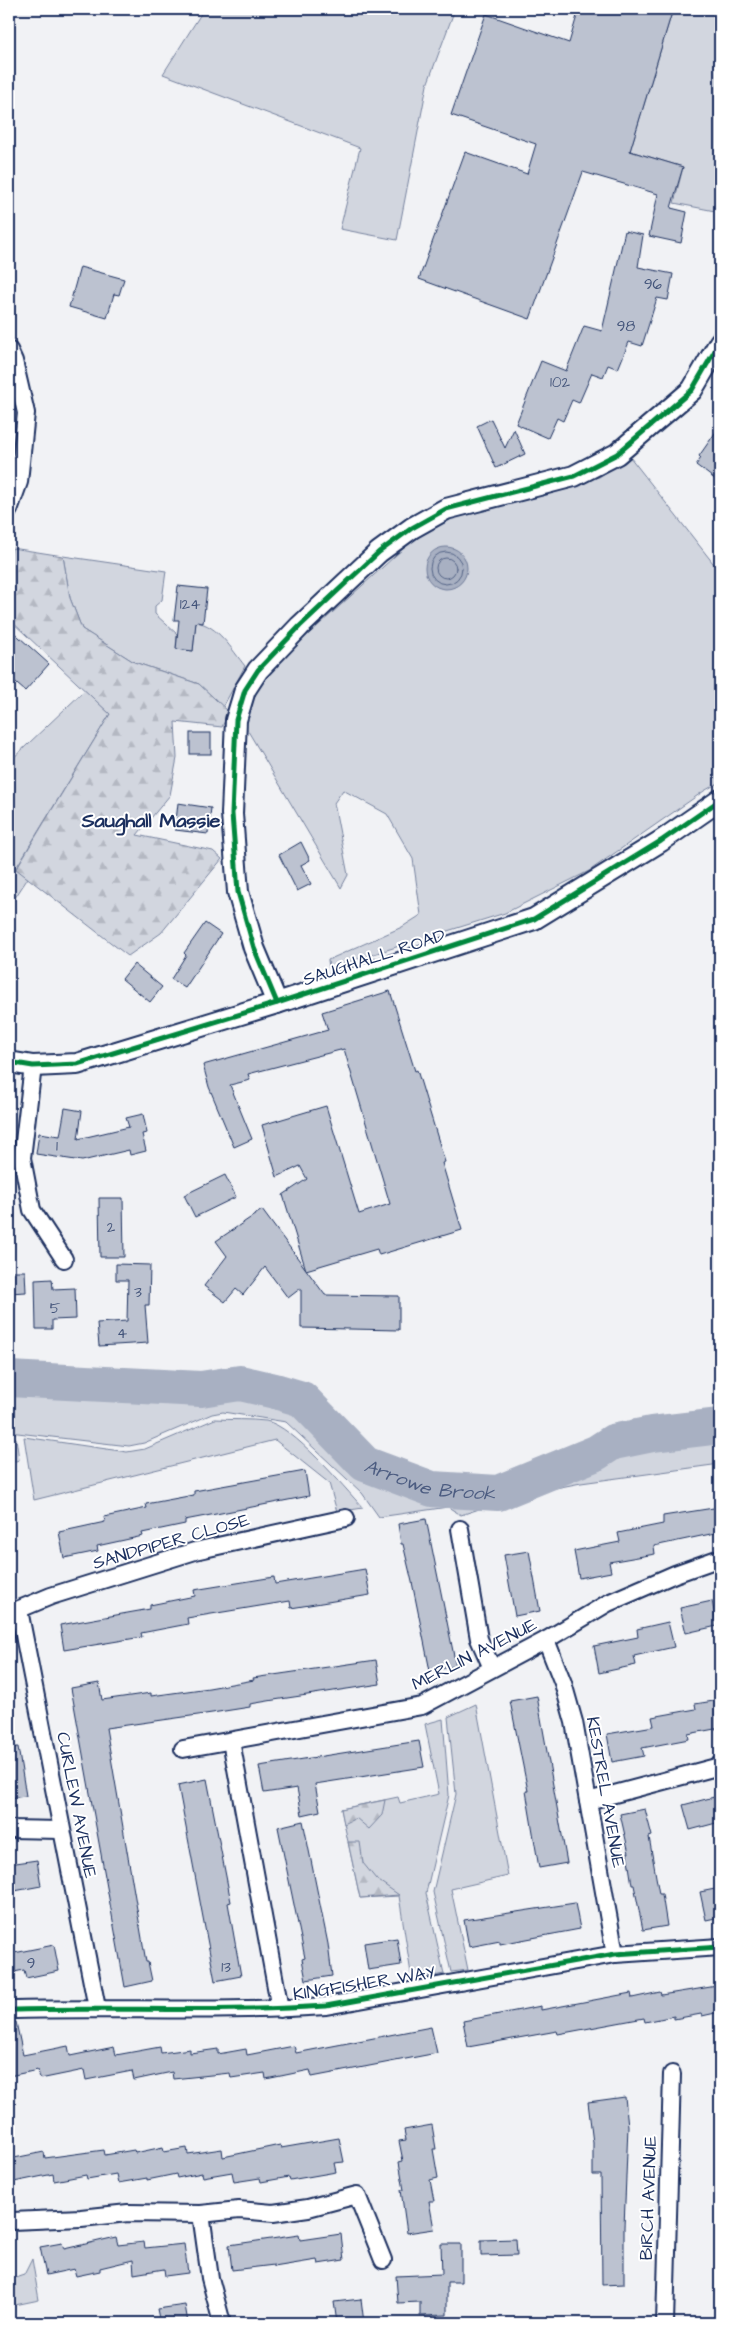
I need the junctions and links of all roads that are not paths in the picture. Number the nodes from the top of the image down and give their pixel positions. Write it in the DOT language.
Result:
graph roads {
  1 [pos="720,342"];
  2 [pos="9,350"];
  3 [pos="9,510"];
  4 [pos="720,800"];
  5 [pos="277,1003"];
  6 [pos="9,1062"];
  7 [pos="33,1066"];
  8 [pos="64,1259"];
  9 [pos="346,1518"];
  10 [pos="460,1529"];
  11 [pos="720,1558"];
  12 [pos="14,1612"];
  13 [pos="546,1640"];
  14 [pos="492,1668"];
  15 [pos="231,1741"];
  16 [pos="184,1749"];
  17 [pos="720,1766"];
  18 [pos="588,1801"];
  19 [pos="9,1830"];
  20 [pos="61,1830"];
  21 [pos="720,1947"];
  22 [pos="615,1954"];
  23 [pos="97,2008"];
  24 [pos="280,2009"];
  25 [pos="9,2010"];
  26 [pos="672,2074"];
  27 [pos="201,2214"];
  28 [pos="12,2221"];
  29 [pos="383,2260"];
  30 [pos="222,2323"];
  31 [pos="665,2323"];
  1 -- 5 [label="street"];
  2 -- 3 [label="street"];
  4 -- 5 [label="street, SAUGHALL ROAD"];
  5 -- 7 [label="street, SAUGHALL ROAD"];
  6 -- 7 [label="street, SAUGHALL ROAD"];
  7 -- 8 [label="street"];
  9 -- 12 [label="street, SANDPIPER CLOSE"];
  10 -- 14 [label="street"];
  11 -- 13 [label="street, MERLIN AVENUE"];
  12 -- 20 [label="street, CURLEW AVENUE"];
  13 -- 14 [label="street, MERLIN AVENUE"];
  13 -- 18 [label="street, KESTREL AVENUE"];
  14 -- 15 [label="street, MERLIN AVENUE"];
  15 -- 16 [label="street, MERLIN AVENUE"];
  15 -- 24 [label="street"];
  17 -- 18 [label="street"];
  18 -- 22 [label="street, KESTREL AVENUE"];
  19 -- 20 [label="street"];
  20 -- 23 [label="street, CURLEW AVENUE"];
  21 -- 22 [label="street, KINGFISHER WAY"];
  22 -- 24 [label="street, KINGFISHER WAY"];
  23 -- 24 [label="street, KINGFISHER WAY"];
  23 -- 25 [label="street, KINGFISHER WAY"];
  26 -- 31 [label="street, BIRCH AVENUE"];
  27 -- 28 [label="street"];
  27 -- 29 [label="street"];
  27 -- 30 [label="street"];
}
